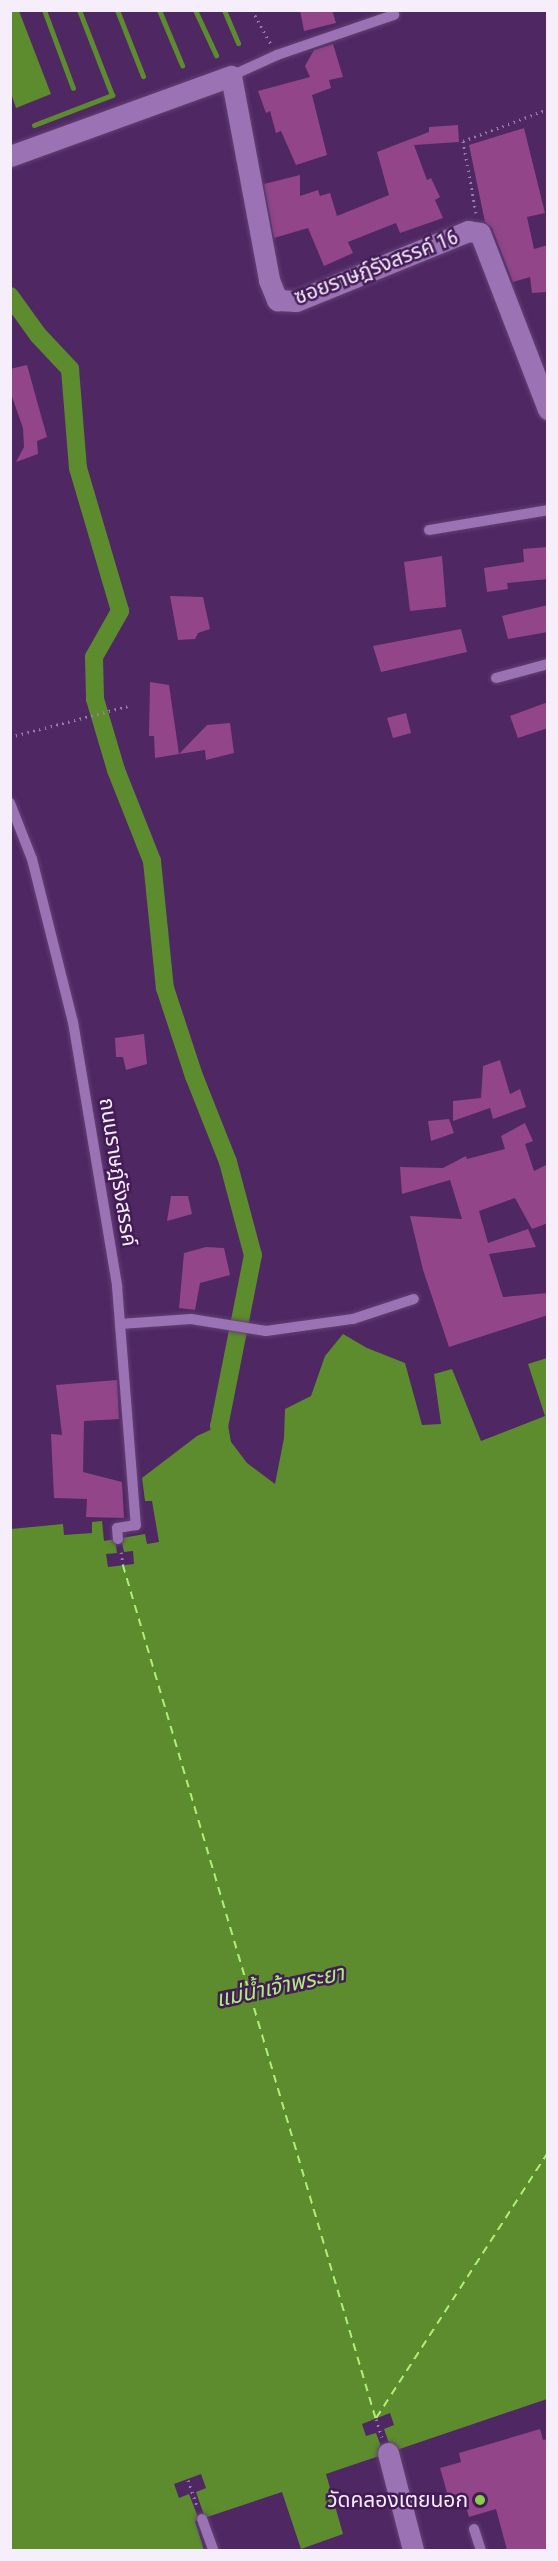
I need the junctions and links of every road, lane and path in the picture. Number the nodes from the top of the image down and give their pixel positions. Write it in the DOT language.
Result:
graph roads {
  1 [pos="252,10"];
  2 [pos="394,15"];
  3 [pos="276,56"];
  4 [pos="231,76"];
  5 [pos="548,109"];
  6 [pos="10,156"];
  7 [pos="480,233"];
  8 [pos="548,409"];
  9 [pos="548,510"];
  10 [pos="429,530"];
  11 [pos="548,664"];
  12 [pos="496,678"];
  13 [pos="132,705"];
  14 [pos="10,737"];
  15 [pos="10,803"];
  16 [pos="414,1299"];
  17 [pos="120,1324"];
  18 [pos="118,1539"];
  19 [pos="388,2453"];
  20 [pos="188,2480"];
  21 [pos="202,2519"];
  22 [pos="474,2529"];
  23 [pos="213,2550"];
  24 [pos="413,2550"];
  25 [pos="481,2550"];
  1 -- 3 [label="path"];
  2 -- 3 [label="lane"];
  3 -- 4 [label="lane"];
  4 -- 6 [label="street"];
  4 -- 7 [label="street, ซอยราษฎ์รังสรรค์ 16"];
  5 -- 7 [label="path"];
  7 -- 8 [label="street, ซอยราษฎ์รังสรรค์ 16"];
  9 -- 10 [label="lane"];
  11 -- 12 [label="lane"];
  13 -- 14 [label="path"];
  15 -- 17 [label="lane, ถนนราษฎ์รังสรรค์"];
  16 -- 17 [label="lane"];
  17 -- 18 [label="lane, ถนนราษฎ์รังสรรค์"];
  19 -- 24 [label="street"];
  20 -- 21 [label="path"];
  21 -- 23 [label="lane"];
  22 -- 25 [label="lane"];
}
